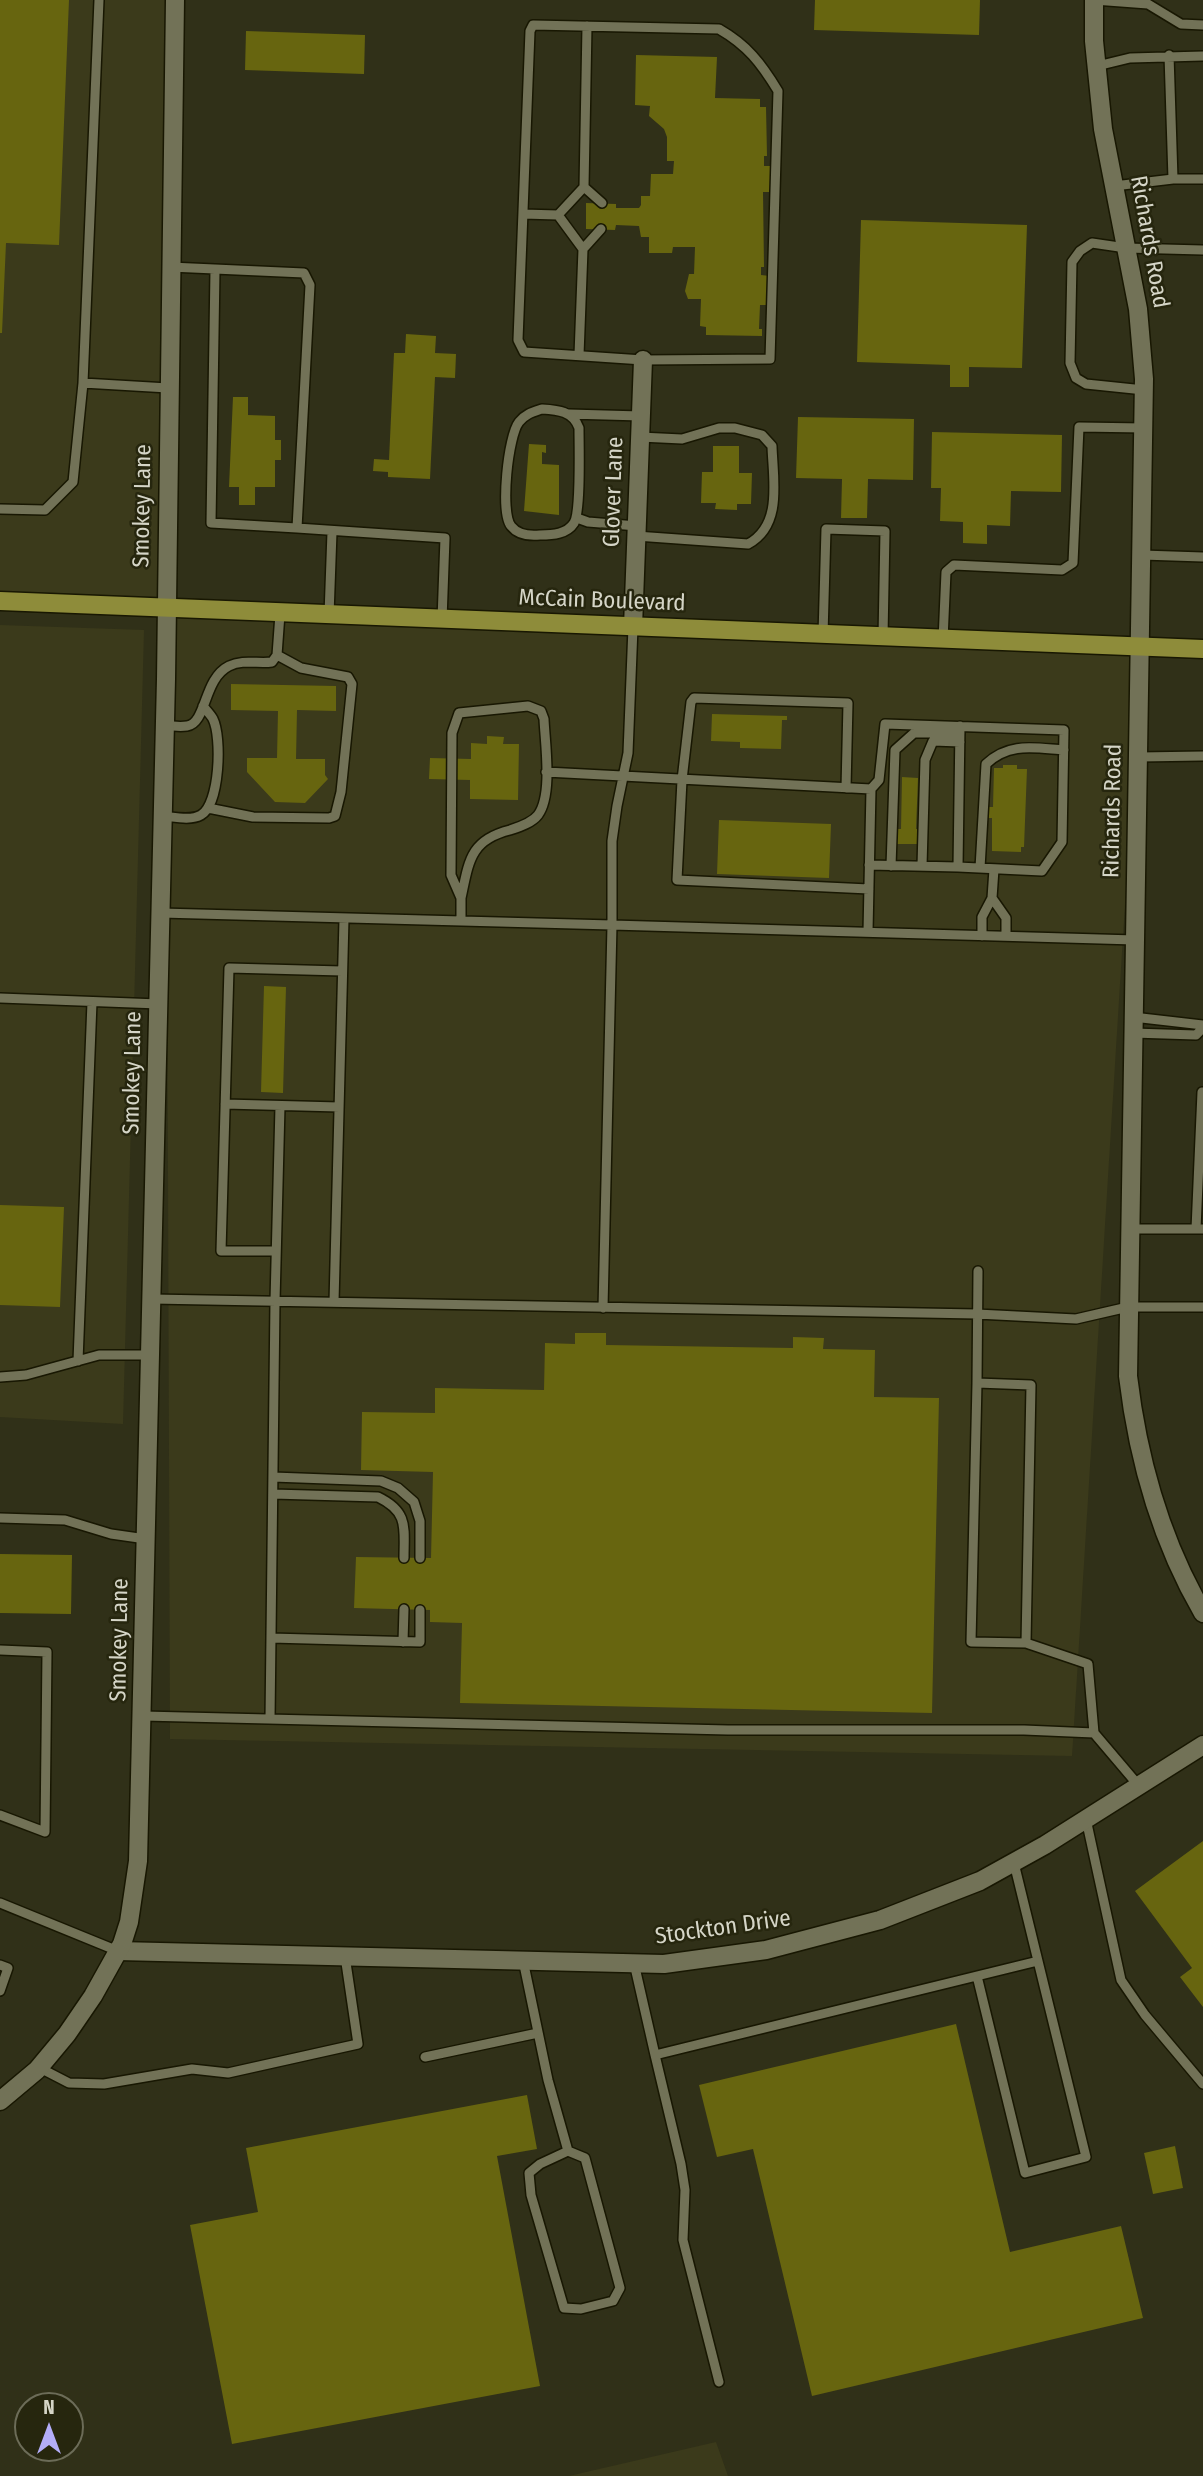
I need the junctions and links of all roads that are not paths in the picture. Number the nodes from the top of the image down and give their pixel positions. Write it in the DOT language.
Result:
graph roads {
  1 [pos="99,0"];
  2 [pos="175,0"];
  3 [pos="1094,0"];
  4 [pos="1149,2"];
  5 [pos="587,26"];
  6 [pos="1203,26"];
  7 [pos="1169,55"];
  8 [pos="1203,56"];
  9 [pos="1097,66"];
  10 [pos="1173,178"];
  11 [pos="1203,179"];
  12 [pos="1114,186"];
  13 [pos="584,187"];
  14 [pos="602,203"];
  15 [pos="523,214"];
  16 [pos="558,215"];
  17 [pos="601,229"];
  18 [pos="1126,248"];
  19 [pos="583,249"];
  20 [pos="1203,250"];
  21 [pos="170,267"];
  22 [pos="215,270"];
  23 [pos="579,355"];
  24 [pos="643,359"];
  25 [pos="83,383"];
  26 [pos="168,388"];
  27 [pos="1144,390"];
  28 [pos="569,414"];
  29 [pos="641,416"];
  30 [pos="1144,428"];
  31 [pos="640,436"];
  32 [pos="0,509"];
  33 [pos="577,518"];
  34 [pos="297,527"];
  35 [pos="637,531"];
  36 [pos="332,532"];
  37 [pos="1142,555"];
  38 [pos="1203,557"];
  39 [pos="0,601"];
  40 [pos="166,609"];
  41 [pos="280,614"];
  42 [pos="329,615"];
  43 [pos="442,620"];
  44 [pos="633,627"];
  45 [pos="823,635"];
  46 [pos="883,637"];
  47 [pos="943,640"];
  48 [pos="1141,646"];
  49 [pos="1203,649"];
  50 [pos="277,655"];
  51 [pos="203,706"];
  52 [pos="164,725"];
  53 [pos="960,734"];
  54 [pos="1064,750"];
  55 [pos="1203,756"];
  56 [pos="1139,757"];
  57 [pos="546,772"];
  58 [pos="624,777"];
  59 [pos="682,780"];
  60 [pos="846,788"];
  61 [pos="871,789"];
  62 [pos="208,808"];
  63 [pos="163,816"];
  64 [pos="869,865"];
  65 [pos="891,866"];
  66 [pos="922,866"];
  67 [pos="958,867"];
  68 [pos="980,868"];
  69 [pos="994,869"];
  70 [pos="869,889"];
  71 [pos="461,898"];
  72 [pos="992,898"];
  73 [pos="160,914"];
  74 [pos="344,919"];
  75 [pos="461,921"];
  76 [pos="612,925"];
  77 [pos="868,932"];
  78 [pos="982,936"];
  79 [pos="1006,936"];
  80 [pos="1135,940"];
  81 [pos="342,971"];
  82 [pos="0,998"];
  83 [pos="93,1002"];
  84 [pos="159,1004"];
  85 [pos="1133,1025"];
  86 [pos="1203,1026"];
  87 [pos="1202,1092"];
  88 [pos="225,1104"];
  89 [pos="280,1106"];
  90 [pos="339,1107"];
  91 [pos="1129,1228"];
  92 [pos="1200,1229"];
  93 [pos="276,1251"];
  94 [pos="978,1271"];
  95 [pos="152,1299"];
  96 [pos="275,1301"];
  97 [pos="334,1303"];
  98 [pos="1128,1307"];
  99 [pos="1203,1307"];
  100 [pos="603,1308"];
  101 [pos="977,1314"];
  102 [pos="151,1355"];
  103 [pos="78,1361"];
  104 [pos="0,1377"];
  105 [pos="976,1383"];
  106 [pos="273,1477"];
  107 [pos="273,1494"];
  108 [pos="0,1518"];
  109 [pos="147,1539"];
  110 [pos="404,1558"];
  111 [pos="420,1558"];
  112 [pos="404,1609"];
  113 [pos="421,1610"];
  114 [pos="1203,1613"];
  115 [pos="271,1638"];
  116 [pos="403,1642"];
  117 [pos="1026,1643"];
  118 [pos="0,1650"];
  119 [pos="143,1716"];
  120 [pos="270,1719"];
  121 [pos="1094,1733"];
  122 [pos="1203,1745"];
  123 [pos="1139,1786"];
  124 [pos="0,1815"];
  125 [pos="1086,1819"];
  126 [pos="1014,1863"];
  127 [pos="0,1903"];
  128 [pos="118,1951"];
  129 [pos="345,1956"];
  130 [pos="523,1960"];
  131 [pos="1038,1961"];
  132 [pos="634,1963"];
  133 [pos="0,1965"];
  134 [pos="977,1976"];
  135 [pos="0,1991"];
  136 [pos="538,2033"];
  137 [pos="655,2056"];
  138 [pos="425,2057"];
  139 [pos="38,2067"];
  140 [pos="1203,2084"];
  141 [pos="0,2101"];
  142 [pos="568,2151"];
  143 [pos="719,2382"];
  1 -- 25 [label="lane"];
  2 -- 21 [label="street, Smokey Lane"];
  3 -- 4 [label="lane"];
  3 -- 9 [label="street, Richards Road"];
  4 -- 6 [label="lane"];
  5 -- 13 [label="lane"];
  5 -- 15 [label="lane"];
  5 -- 24 [label="lane"];
  7 -- 8 [label="lane"];
  7 -- 9 [label="lane"];
  7 -- 10 [label="lane"];
  9 -- 12 [label="street, Richards Road"];
  10 -- 11 [label="lane"];
  10 -- 12 [label="lane"];
  12 -- 18 [label="street, Richards Road"];
  13 -- 14 [label="lane"];
  13 -- 16 [label="lane"];
  15 -- 16 [label="lane"];
  15 -- 23 [label="lane"];
  16 -- 19 [label="lane"];
  17 -- 19 [label="lane"];
  18 -- 20 [label="lane"];
  18 -- 27 [label="street, Richards Road"];
  18 -- 27 [label="lane"];
  19 -- 23 [label="lane"];
  21 -- 22 [label="lane"];
  21 -- 26 [label="street, Smokey Lane"];
  22 -- 34 [label="lane"];
  22 -- 34 [label="lane"];
  23 -- 24 [label="lane"];
  24 -- 29 [label="street, Glover Lane"];
  25 -- 26 [label="lane"];
  25 -- 32 [label="lane"];
  26 -- 40 [label="street, Smokey Lane"];
  27 -- 30 [label="street, Richards Road"];
  28 -- 29 [label="lane"];
  28 -- 33 [label="lane"];
  28 -- 33 [label="lane"];
  29 -- 31 [label="street, Glover Lane"];
  30 -- 37 [label="street, Richards Road"];
  30 -- 47 [label="lane"];
  31 -- 35 [label="street, Glover Lane"];
  31 -- 35 [label="lane"];
  33 -- 35 [label="lane"];
  34 -- 36 [label="lane"];
  35 -- 44 [label="street, Glover Lane"];
  36 -- 42 [label="lane"];
  36 -- 43 [label="lane"];
  37 -- 38 [label="lane"];
  37 -- 48 [label="street, Richards Road"];
  39 -- 40 [label="main road, McCain Boulevard"];
  40 -- 41 [label="main road, McCain Boulevard"];
  40 -- 52 [label="street, Smokey Lane"];
  41 -- 42 [label="main road, McCain Boulevard"];
  41 -- 50 [label="lane"];
  42 -- 43 [label="main road, McCain Boulevard"];
  43 -- 44 [label="main road, McCain Boulevard"];
  44 -- 45 [label="main road, McCain Boulevard"];
  44 -- 58 [label="lane"];
  45 -- 46 [label="main road, McCain Boulevard"];
  45 -- 46 [label="lane"];
  46 -- 47 [label="main road, McCain Boulevard"];
  47 -- 48 [label="main road, McCain Boulevard"];
  48 -- 49 [label="main road, McCain Boulevard"];
  48 -- 56 [label="street, Richards Road"];
  50 -- 51 [label="lane"];
  50 -- 62 [label="lane"];
  51 -- 52 [label="lane"];
  51 -- 62 [label="lane"];
  52 -- 63 [label="street, Smokey Lane"];
  53 -- 54 [label="lane"];
  53 -- 61 [label="lane"];
  53 -- 65 [label="lane"];
  53 -- 66 [label="lane"];
  53 -- 67 [label="lane"];
  54 -- 68 [label="lane"];
  54 -- 69 [label="lane"];
  55 -- 56 [label="lane"];
  56 -- 80 [label="street, Richards Road"];
  57 -- 58 [label="lane"];
  57 -- 71 [label="lane"];
  57 -- 71 [label="lane"];
  58 -- 59 [label="lane"];
  58 -- 76 [label="lane"];
  59 -- 60 [label="lane"];
  59 -- 60 [label="lane"];
  59 -- 70 [label="lane"];
  60 -- 61 [label="lane"];
  61 -- 64 [label="lane"];
  62 -- 63 [label="lane"];
  63 -- 73 [label="street, Smokey Lane"];
  64 -- 65 [label="lane"];
  64 -- 70 [label="lane"];
  65 -- 66 [label="lane"];
  66 -- 67 [label="lane"];
  67 -- 68 [label="lane"];
  68 -- 69 [label="lane"];
  69 -- 72 [label="lane"];
  70 -- 77 [label="lane"];
  71 -- 75 [label="lane"];
  72 -- 78 [label="lane"];
  72 -- 79 [label="lane"];
  73 -- 74 [label="lane"];
  73 -- 84 [label="street, Smokey Lane"];
  74 -- 75 [label="lane"];
  74 -- 81 [label="lane"];
  75 -- 76 [label="lane"];
  76 -- 77 [label="lane"];
  76 -- 100 [label="lane"];
  77 -- 78 [label="lane"];
  78 -- 79 [label="lane"];
  79 -- 80 [label="lane"];
  80 -- 85 [label="street, Richards Road"];
  81 -- 88 [label="lane"];
  81 -- 90 [label="lane"];
  82 -- 83 [label="lane"];
  83 -- 84 [label="lane"];
  83 -- 103 [label="lane"];
  84 -- 95 [label="street, Smokey Lane"];
  85 -- 86 [label="lane"];
  85 -- 86 [label="lane"];
  85 -- 91 [label="street, Richards Road"];
  87 -- 92 [label="lane"];
  88 -- 89 [label="lane"];
  88 -- 93 [label="lane"];
  89 -- 90 [label="lane"];
  89 -- 93 [label="lane"];
  90 -- 97 [label="lane"];
  91 -- 92 [label="lane"];
  91 -- 98 [label="street, Richards Road"];
  93 -- 96 [label="lane"];
  94 -- 101 [label="lane"];
  95 -- 96 [label="lane"];
  95 -- 102 [label="street, Smokey Lane"];
  96 -- 97 [label="lane"];
  96 -- 106 [label="lane"];
  97 -- 100 [label="lane"];
  98 -- 99 [label="lane"];
  98 -- 101 [label="lane"];
  98 -- 114 [label="street, Richards Road"];
  100 -- 101 [label="lane"];
  101 -- 105 [label="lane"];
  102 -- 103 [label="lane"];
  102 -- 109 [label="street, Smokey Lane"];
  103 -- 104 [label="lane"];
  105 -- 117 [label="lane"];
  105 -- 117 [label="lane"];
  106 -- 107 [label="lane"];
  106 -- 111 [label="lane"];
  107 -- 110 [label="lane"];
  107 -- 115 [label="lane"];
  108 -- 109 [label="lane"];
  109 -- 119 [label="street, Smokey Lane"];
  112 -- 116 [label="lane"];
  113 -- 116 [label="lane"];
  115 -- 116 [label="lane"];
  115 -- 120 [label="lane"];
  117 -- 121 [label="lane"];
  118 -- 124 [label="lane"];
  119 -- 120 [label="lane"];
  119 -- 128 [label="street, Smokey Lane"];
  120 -- 121 [label="lane"];
  121 -- 123 [label="lane"];
  122 -- 123 [label="street, Stockton Drive"];
  123 -- 125 [label="street, Stockton Drive"];
  125 -- 126 [label="street, Stockton Drive"];
  125 -- 140 [label="lane"];
  126 -- 131 [label="lane"];
  126 -- 132 [label="street, Stockton Drive"];
  127 -- 128 [label="lane"];
  128 -- 129 [label="street, Stockton Drive"];
  128 -- 139 [label="street, Smokey Lane"];
  129 -- 130 [label="street, Stockton Drive"];
  129 -- 139 [label="lane"];
  130 -- 132 [label="street, Stockton Drive"];
  130 -- 136 [label="lane"];
  131 -- 134 [label="lane"];
  131 -- 134 [label="lane"];
  132 -- 137 [label="lane"];
  133 -- 135 [label="lane"];
  134 -- 137 [label="lane"];
  136 -- 138 [label="lane"];
  136 -- 142 [label="lane"];
  137 -- 143 [label="lane"];
  139 -- 141 [label="street, Smokey Lane"];
  142 -- 142 [label="lane"];
}
